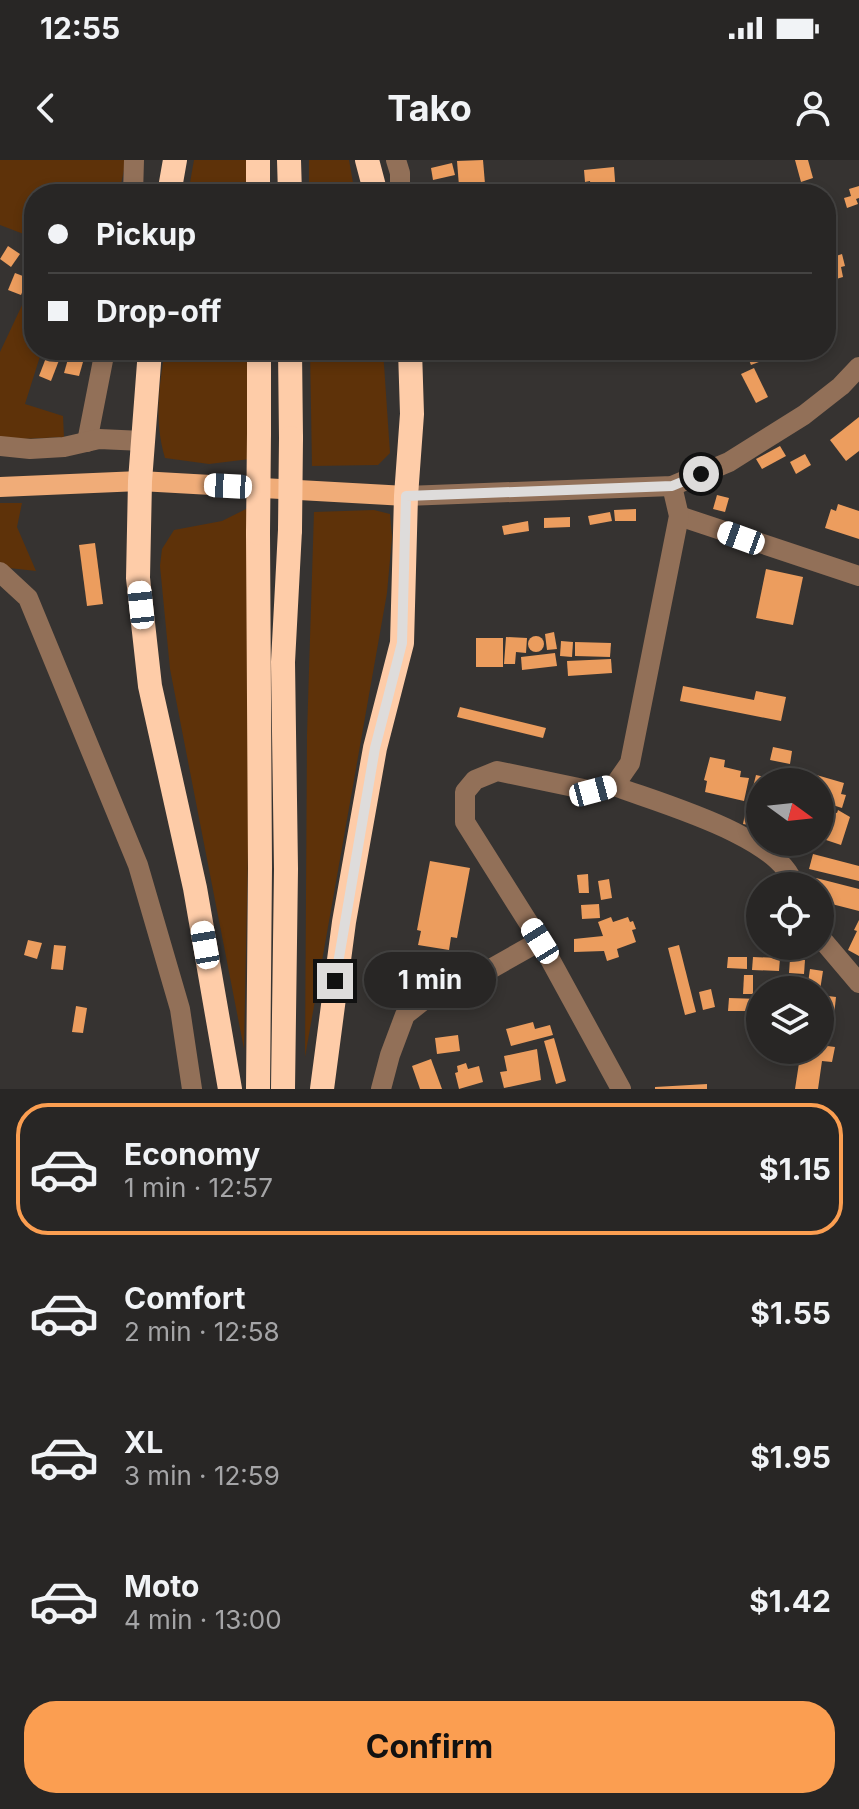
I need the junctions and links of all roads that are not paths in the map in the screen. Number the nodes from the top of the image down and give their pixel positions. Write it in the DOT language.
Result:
graph roads {
  1 [pos="134,160"];
  2 [pos="175,160"];
  3 [pos="258,160"];
  4 [pos="289,160"];
  5 [pos="367,160"];
  6 [pos="396,160"];
  7 [pos="133,184"];
  8 [pos="171,184"];
  9 [pos="258,184"];
  10 [pos="290,184"];
  11 [pos="373,184"];
  12 [pos="400,184"];
  13 [pos="103,360"];
  14 [pos="149,360"];
  15 [pos="259,360"];
  16 [pos="290,360"];
  17 [pos="410,360"];
  18 [pos="859,367"];
  19 [pos="143,441"];
  20 [pos="87,442"];
  21 [pos="0,446"];
  22 [pos="140,481"];
  23 [pos="672,486"];
  24 [pos="0,487"];
  25 [pos="406,496"];
  26 [pos="679,516"];
  27 [pos="0,572"];
  28 [pos="859,576"];
  29 [pos="614,786"];
  30 [pos="789,872"];
  31 [pos="540,941"];
  32 [pos="834,954"];
  33 [pos="859,983"];
  34 [pos="192,1089"];
  35 [pos="230,1089"];
  36 [pos="258,1089"];
  37 [pos="283,1089"];
  38 [pos="322,1089"];
  39 [pos="381,1089"];
  40 [pos="621,1089"];
  1 -- 7 [label="street"];
  2 -- 8 [label="highway"];
  3 -- 9 [label="highway"];
  4 -- 10 [label="highway"];
  5 -- 11 [label="highway"];
  6 -- 12 [label="street"];
  13 -- 20 [label="street"];
  14 -- 19 [label="highway"];
  15 -- 36 [label="highway, bridge"];
  16 -- 37 [label="highway, bridge"];
  17 -- 25 [label="highway"];
  18 -- 23 [label="street"];
  19 -- 20 [label="street"];
  19 -- 22 [label="highway"];
  20 -- 21 [label="street"];
  22 -- 24 [label="main road"];
  22 -- 25 [label="main road"];
  22 -- 35 [label="highway"];
  23 -- 25 [label="street"];
  23 -- 26 [label="street"];
  25 -- 38 [label="highway"];
  26 -- 28 [label="street"];
  26 -- 29 [label="street"];
  27 -- 34 [label="street"];
  29 -- 30 [label="street"];
  29 -- 31 [label="street"];
  31 -- 39 [label="street"];
  31 -- 40 [label="street"];
  32 -- 33 [label="street"];
}
